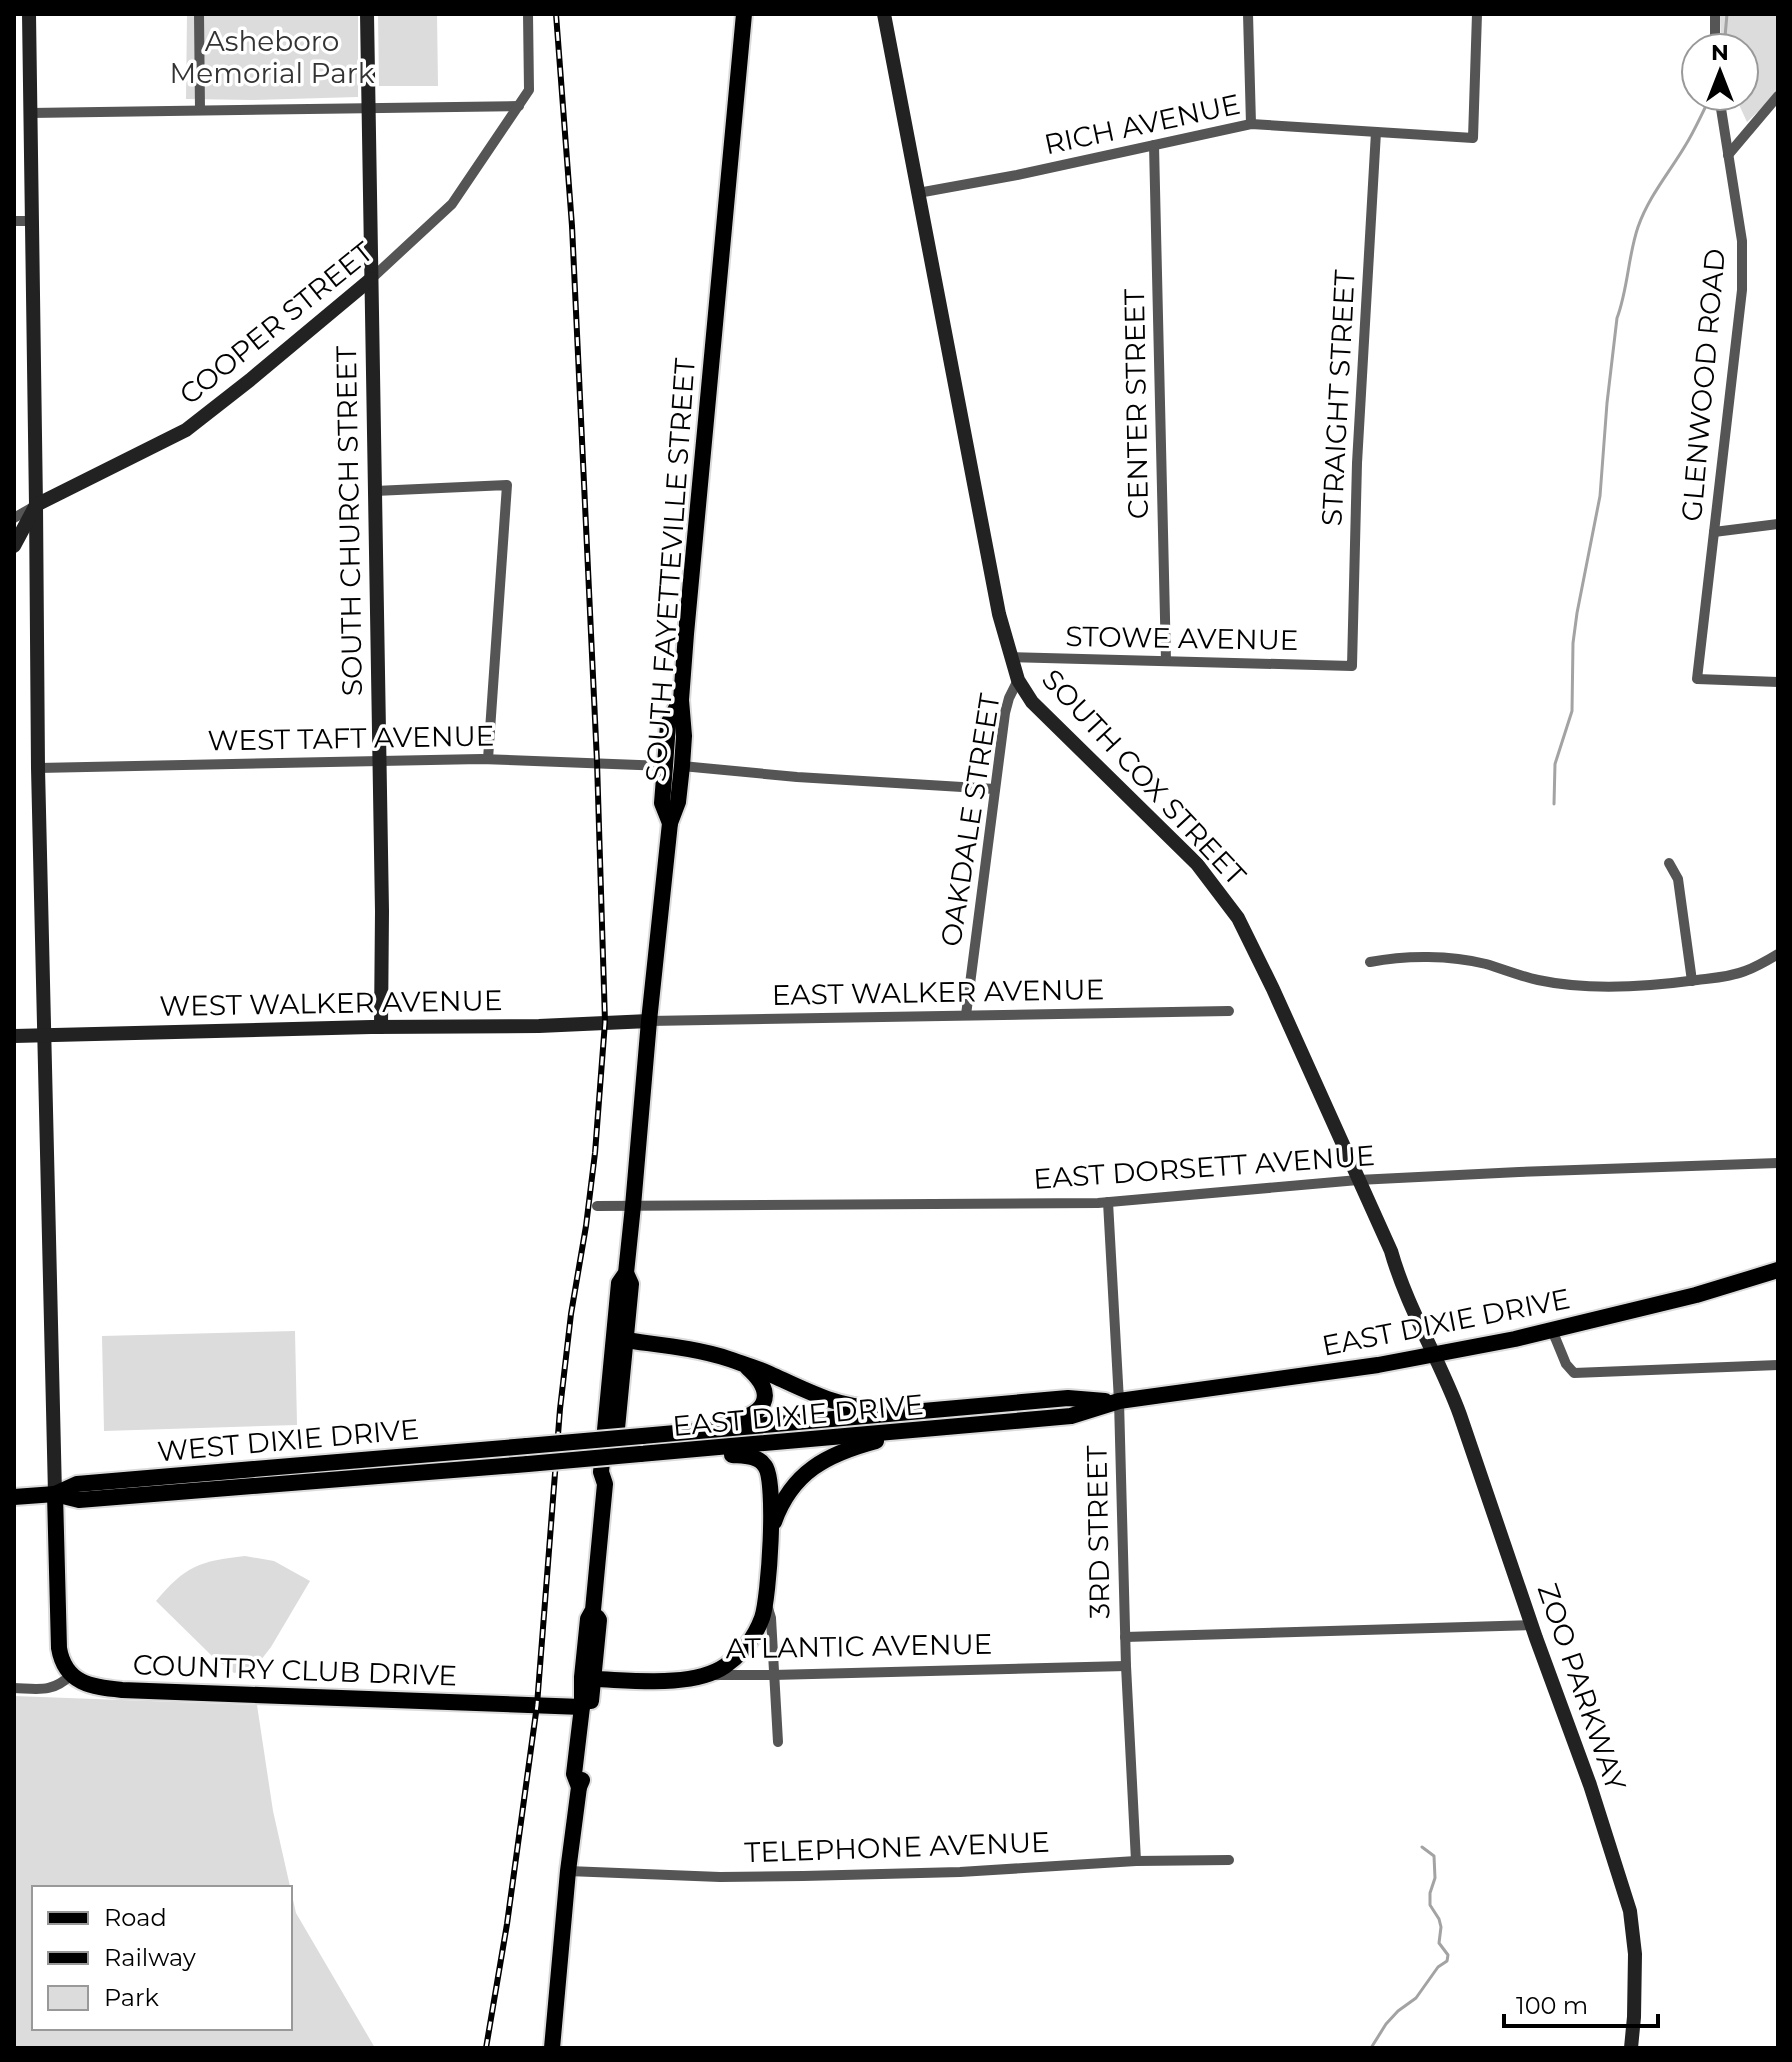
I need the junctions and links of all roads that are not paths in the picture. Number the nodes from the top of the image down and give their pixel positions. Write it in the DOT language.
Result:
graph roads {
  1 [pos="29,14"];
  2 [pos="199,14"];
  3 [pos="367,14"];
  4 [pos="528,14"];
  5 [pos="744,14"];
  6 [pos="884,14"];
  7 [pos="1248,14"];
  8 [pos="1477,14"];
  9 [pos="1778,96"];
  10 [pos="519,106"];
  11 [pos="368,108"];
  12 [pos="200,110"];
  13 [pos="1721,112"];
  14 [pos="30,113"];
  15 [pos="1251,124"];
  16 [pos="1376,132"];
  17 [pos="1154,145"];
  18 [pos="1728,155"];
  19 [pos="918,193"];
  20 [pos="14,221"];
  21 [pos="32,221"];
  22 [pos="371,279"];
  23 [pos="375,491"];
  24 [pos="36,505"];
  25 [pos="14,518"];
  26 [pos="1778,524"];
  27 [pos="1714,532"];
  28 [pos="14,546"];
  29 [pos="1010,657"];
  30 [pos="1166,661"];
  31 [pos="1352,666"];
  32 [pos="1018,680"];
  33 [pos="1778,682"];
  34 [pos="677,706"];
  35 [pos="488,759"];
  36 [pos="378,761"];
  37 [pos="665,766"];
  38 [pos="682,766"];
  39 [pos="38,768"];
  40 [pos="995,789"];
  41 [pos="672,816"];
  42 [pos="1669,863"];
  43 [pos="1778,954"];
  44 [pos="1370,962"];
  45 [pos="1692,981"];
  46 [pos="1229,1011"];
  47 [pos="966,1015"];
  48 [pos="649,1021"];
  49 [pos="381,1027"];
  50 [pos="44,1035"];
  51 [pos="14,1036"];
  52 [pos="1778,1163"];
  53 [pos="1358,1180"];
  54 [pos="1108,1202"];
  55 [pos="597,1206"];
  56 [pos="633,1206"];
  57 [pos="1778,1270"];
  58 [pos="626,1273"];
  59 [pos="1552,1330"];
  60 [pos="625,1340"];
  61 [pos="1435,1353"];
  62 [pos="744,1365"];
  63 [pos="1778,1365"];
  64 [pos="1119,1401"];
  65 [pos="904,1414"];
  66 [pos="916,1431"];
  67 [pos="699,1432"];
  68 [pos="527,1446"];
  69 [pos="687,1451"];
  70 [pos="528,1464"];
  71 [pos="605,1484"];
  72 [pos="55,1494"];
  73 [pos="14,1497"];
  74 [pos="771,1531"];
  75 [pos="766,1604"];
  76 [pos="593,1610"];
  77 [pos="1531,1625"];
  78 [pos="1125,1637"];
  79 [pos="1126,1666"];
  80 [pos="71,1675"];
  81 [pos="706,1675"];
  82 [pos="773,1675"];
  83 [pos="593,1679"];
  84 [pos="14,1688"];
  85 [pos="582,1707"];
  86 [pos="778,1742"];
  87 [pos="579,1787"];
  88 [pos="1229,1860"];
  89 [pos="1136,1861"];
  90 [pos="568,1871"];
  91 [pos="552,2048"];
  92 [pos="1631,2048"];
  1 -- 14 [label="main road"];
  2 -- 12 [label="street"];
  3 -- 11 [label="main road, SOUTH CHURCH STREET"];
  4 -- 10 [label="street, COOPER STREET"];
  5 -- 34 [label="main road, SOUTH FAYETTEVILLE STREET"];
  6 -- 19 [label="main road, SOUTH COX STREET"];
  7 -- 15 [label="street"];
  8 -- 16 [label="street, RICH AVENUE"];
  9 -- 18 [label="street"];
  10 -- 11 [label="street"];
  10 -- 22 [label="street, COOPER STREET"];
  11 -- 12 [label="street"];
  11 -- 22 [label="main road, SOUTH CHURCH STREET"];
  12 -- 14 [label="street"];
  13 -- 18 [label="street, GLENWOOD ROAD"];
  14 -- 21 [label="main road"];
  15 -- 16 [label="street, RICH AVENUE"];
  15 -- 17 [label="street, RICH AVENUE"];
  16 -- 31 [label="street, STRAIGHT STREET"];
  17 -- 19 [label="street, RICH AVENUE"];
  17 -- 30 [label="street, CENTER STREET"];
  18 -- 27 [label="street, GLENWOOD ROAD"];
  19 -- 29 [label="main road, SOUTH COX STREET"];
  20 -- 21 [label="street"];
  21 -- 24 [label="main road"];
  22 -- 23 [label="main road, SOUTH CHURCH STREET"];
  22 -- 24 [label="main road, COOPER STREET"];
  23 -- 35 [label="street"];
  23 -- 36 [label="main road, SOUTH CHURCH STREET"];
  24 -- 25 [label="street, COOPER STREET"];
  24 -- 28 [label="main road"];
  24 -- 39 [label="main road"];
  26 -- 27 [label="street"];
  27 -- 33 [label="street, GLENWOOD ROAD"];
  29 -- 30 [label="street, STOWE AVENUE"];
  29 -- 32 [label="main road, SOUTH COX STREET"];
  30 -- 31 [label="street, STOWE AVENUE"];
  32 -- 40 [label="street, OAKDALE STREET"];
  32 -- 53 [label="main road, SOUTH COX STREET"];
  34 -- 37 [label="main road"];
  34 -- 38 [label="main road, SOUTH FAYETTEVILLE STREET"];
  35 -- 36 [label="street, WEST TAFT AVENUE"];
  35 -- 37 [label="street, WEST TAFT AVENUE"];
  36 -- 39 [label="street, WEST TAFT AVENUE"];
  36 -- 49 [label="main road, SOUTH CHURCH STREET"];
  37 -- 41 [label="main road"];
  38 -- 40 [label="street"];
  38 -- 41 [label="main road, SOUTH FAYETTEVILLE STREET"];
  39 -- 50 [label="main road"];
  40 -- 47 [label="street, OAKDALE STREET"];
  41 -- 48 [label="main road, SOUTH FAYETTEVILLE STREET"];
  42 -- 45 [label="street"];
  43 -- 45 [label="street"];
  44 -- 45 [label="street"];
  46 -- 47 [label="street, EAST WALKER AVENUE"];
  47 -- 48 [label="street, EAST WALKER AVENUE"];
  48 -- 49 [label="main road, WEST WALKER AVENUE"];
  48 -- 56 [label="main road, SOUTH FAYETTEVILLE STREET"];
  49 -- 50 [label="main road, WEST WALKER AVENUE"];
  50 -- 51 [label="main road, WEST WALKER AVENUE"];
  50 -- 72 [label="main road"];
  52 -- 53 [label="street, EAST DORSETT AVENUE"];
  53 -- 54 [label="street, EAST DORSETT AVENUE"];
  53 -- 61 [label="main road, SOUTH COX STREET"];
  54 -- 56 [label="street, EAST DORSETT AVENUE"];
  54 -- 64 [label="street, 3RD STREET"];
  55 -- 56 [label="street, EAST DORSETT AVENUE"];
  56 -- 58 [label="main road, SOUTH FAYETTEVILLE STREET"];
  57 -- 59 [label="main road, EAST DIXIE DRIVE"];
  58 -- 60 [label="main road, SOUTH FAYETTEVILLE STREET"];
  58 -- 71 [label="main road, SOUTH FAYETTEVILLE STREET"];
  59 -- 61 [label="main road, EAST DIXIE DRIVE"];
  59 -- 63 [label="street"];
  60 -- 62 [label="main road"];
  60 -- 71 [label="main road, SOUTH FAYETTEVILLE STREET"];
  61 -- 64 [label="main road, EAST DIXIE DRIVE"];
  61 -- 77 [label="main road, ZOO PARKWAY"];
  62 -- 65 [label="main road"];
  62 -- 67 [label="main road"];
  64 -- 65 [label="main road, EAST DIXIE DRIVE"];
  64 -- 66 [label="main road, EAST DIXIE DRIVE"];
  64 -- 78 [label="street, 3RD STREET"];
  65 -- 67 [label="main road, EAST DIXIE DRIVE"];
  66 -- 69 [label="main road, EAST DIXIE DRIVE"];
  66 -- 74 [label="main road"];
  67 -- 68 [label="main road, EAST DIXIE DRIVE, bridge"];
  68 -- 72 [label="main road, WEST DIXIE DRIVE"];
  69 -- 70 [label="main road, EAST DIXIE DRIVE, bridge"];
  69 -- 74 [label="main road"];
  70 -- 72 [label="main road, WEST DIXIE DRIVE"];
  71 -- 76 [label="main road, SOUTH FAYETTEVILLE STREET"];
  72 -- 73 [label="main road, WEST DIXIE DRIVE"];
  72 -- 80 [label="main road"];
  74 -- 75 [label="main road"];
  75 -- 81 [label="main road"];
  75 -- 82 [label="street"];
  76 -- 83 [label="main road, SOUTH FAYETTEVILLE STREET"];
  76 -- 85 [label="main road, SOUTH FAYETTEVILLE STREET"];
  77 -- 78 [label="street"];
  77 -- 92 [label="main road, ZOO PARKWAY"];
  78 -- 79 [label="street, 3RD STREET"];
  79 -- 82 [label="street, ATLANTIC AVENUE"];
  79 -- 89 [label="street, 3RD STREET"];
  80 -- 84 [label="street"];
  80 -- 85 [label="main road, COUNTRY CLUB DRIVE"];
  81 -- 82 [label="street, ATLANTIC AVENUE"];
  81 -- 83 [label="main road, ATLANTIC AVENUE"];
  82 -- 86 [label="street"];
  83 -- 87 [label="main road, SOUTH FAYETTEVILLE STREET"];
  85 -- 87 [label="main road, SOUTH FAYETTEVILLE STREET"];
  87 -- 90 [label="main road, SOUTH FAYETTEVILLE STREET"];
  88 -- 89 [label="street, TELEPHONE AVENUE"];
  89 -- 90 [label="street, TELEPHONE AVENUE"];
  90 -- 91 [label="main road, SOUTH FAYETTEVILLE STREET"];
}
